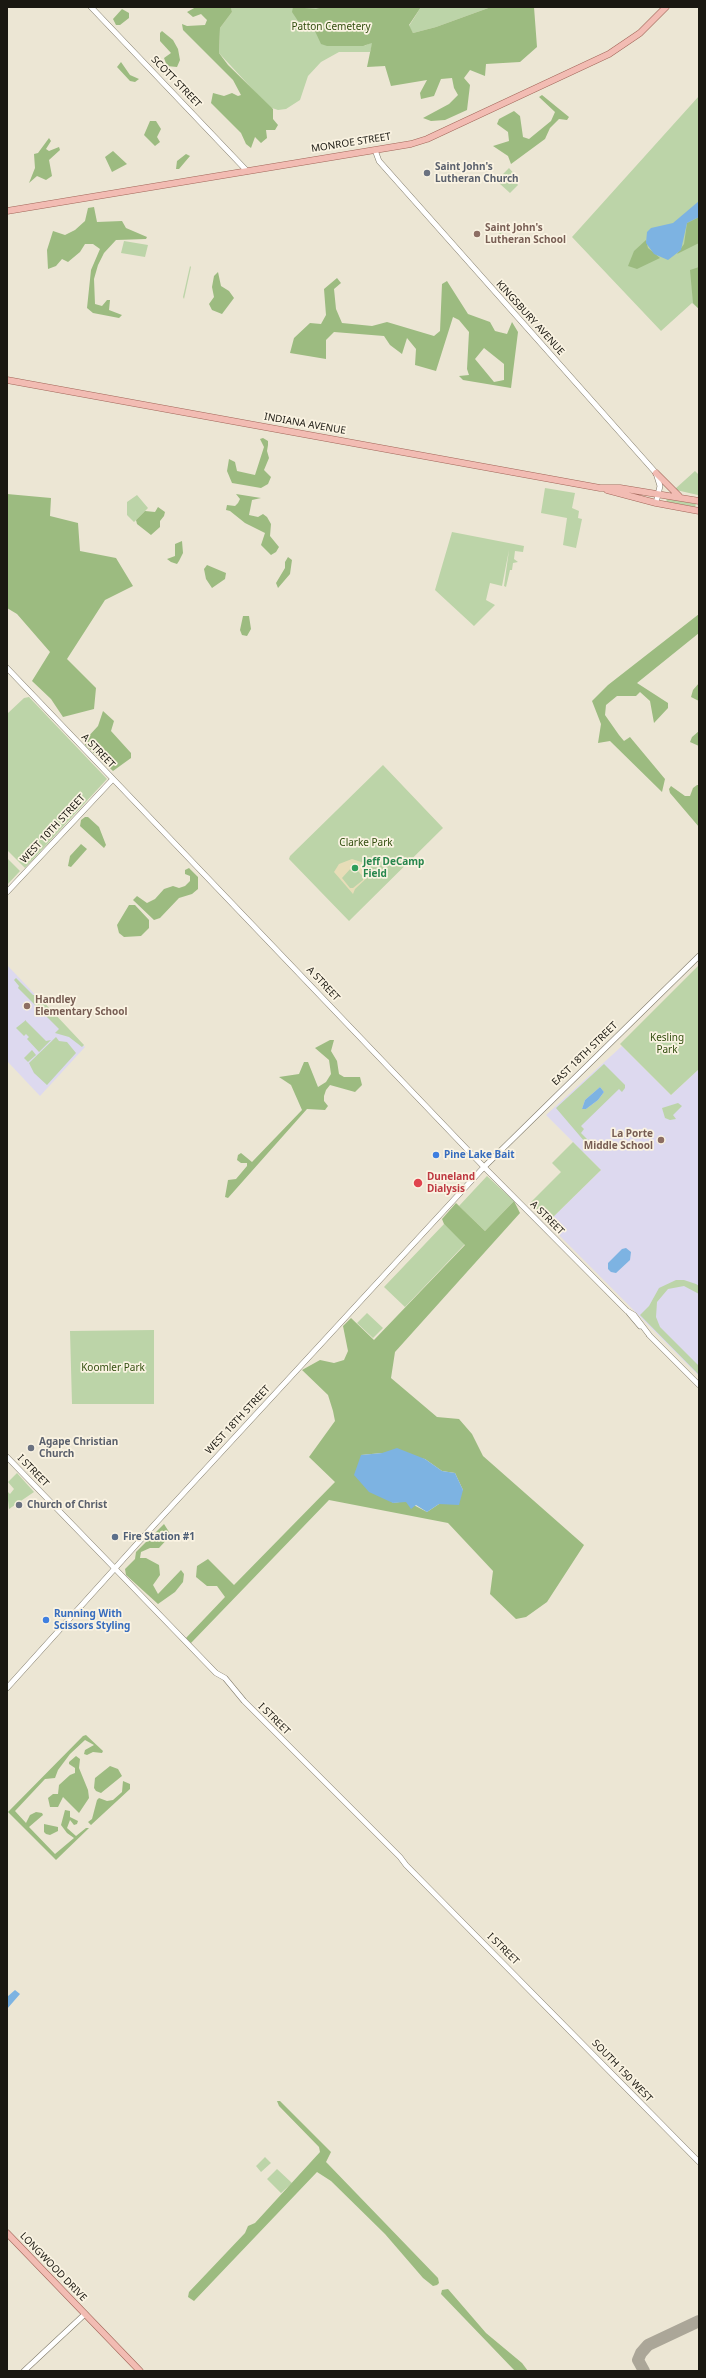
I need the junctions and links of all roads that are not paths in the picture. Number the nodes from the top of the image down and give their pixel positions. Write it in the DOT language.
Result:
graph roads {
  1 [pos="91,7"];
  2 [pos="666,7"];
  3 [pos="375,150"];
  4 [pos="247,171"];
  5 [pos="7,211"];
  6 [pos="7,380"];
  7 [pos="656,473"];
  8 [pos="600,488"];
  9 [pos="658,494"];
  10 [pos="680,498"];
  11 [pos="699,502"];
  12 [pos="656,503"];
  13 [pos="699,511"];
  14 [pos="7,668"];
  15 [pos="113,779"];
  16 [pos="7,892"];
  17 [pos="699,956"];
  18 [pos="484,1167"];
  19 [pos="699,1385"];
  20 [pos="7,1457"];
  21 [pos="114,1569"];
  22 [pos="7,1688"];
  23 [pos="533,1992"];
  24 [pos="699,2162"];
  25 [pos="7,2233"];
  26 [pos="85,2314"];
  27 [pos="24,2371"];
  28 [pos="140,2371"];
  1 -- 4 [label="street, SCOTT STREET"];
  2 -- 3 [label="main road, MONROE STREET"];
  3 -- 4 [label="main road, MONROE STREET"];
  3 -- 7 [label="street, KINGSBURY AVENUE"];
  4 -- 5 [label="main road, MONROE STREET"];
  6 -- 8 [label="main road, INDIANA AVENUE"];
  7 -- 9 [label="street"];
  7 -- 10 [label="main road"];
  8 -- 9 [label="main road, INDIANA AVENUE"];
  8 -- 12 [label="main road, INDIANA AVENUE"];
  9 -- 10 [label="main road, INDIANA AVENUE"];
  9 -- 12 [label="street"];
  10 -- 11 [label="main road, INDIANA AVENUE"];
  12 -- 13 [label="main road, INDIANA AVENUE"];
  14 -- 15 [label="street, A STREET"];
  15 -- 16 [label="street, WEST 10TH STREET"];
  15 -- 18 [label="street, A STREET"];
  17 -- 18 [label="street, EAST 18TH STREET"];
  18 -- 19 [label="street, A STREET"];
  18 -- 21 [label="street, WEST 18TH STREET"];
  20 -- 21 [label="street, I STREET"];
  21 -- 22 [label="street, WEST 18TH STREET"];
  21 -- 23 [label="street, I STREET"];
  23 -- 24 [label="street, SOUTH 150 WEST"];
  25 -- 26 [label="main road, LONGWOOD DRIVE"];
  26 -- 27 [label="street"];
  26 -- 28 [label="main road, LONGWOOD DRIVE"];
}
